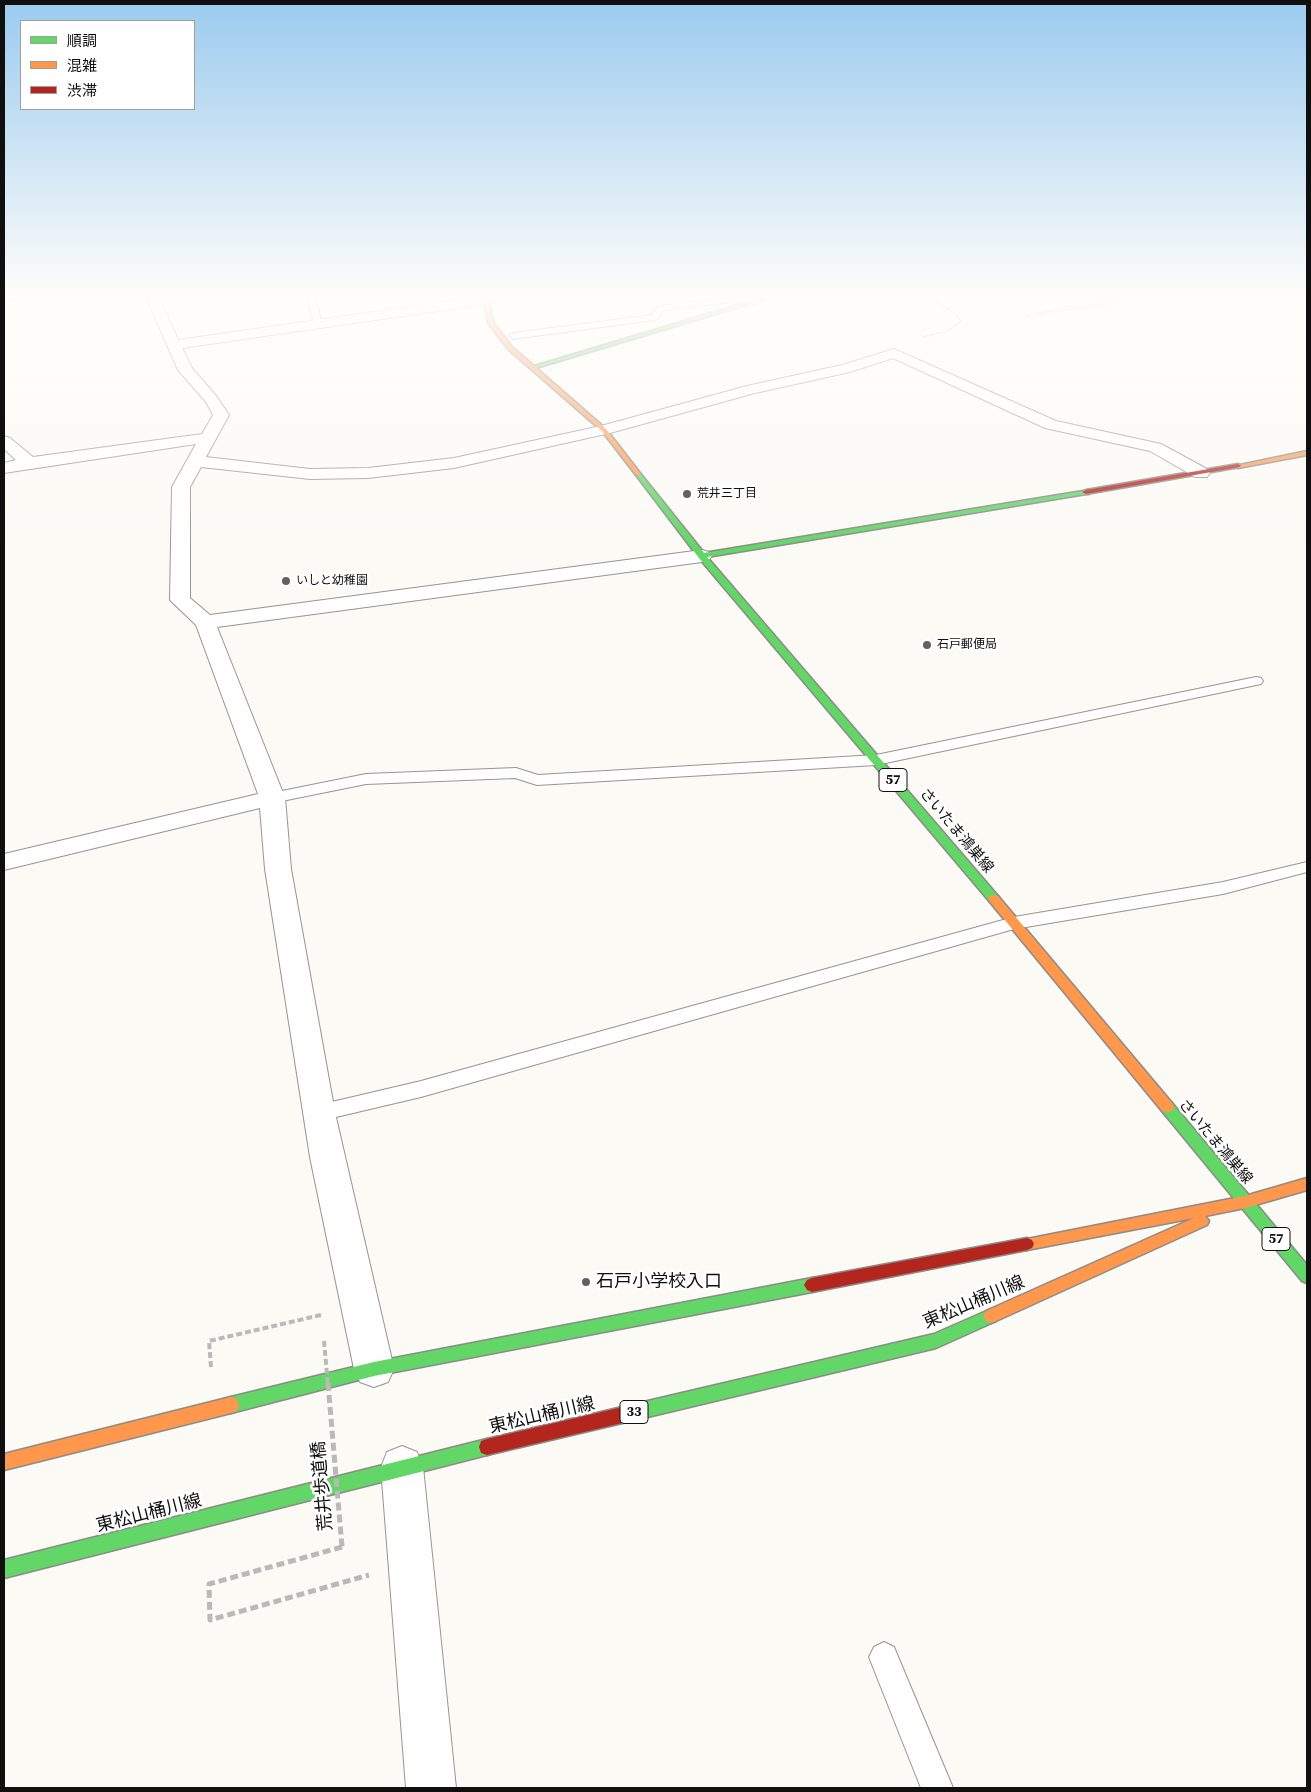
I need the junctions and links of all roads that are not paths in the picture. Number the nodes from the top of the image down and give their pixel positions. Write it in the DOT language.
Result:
graph roads {
  1 [pos="195,381"];
  2 [pos="549,381"];
  3 [pos="791,381"];
  4 [pos="956,381"];
  5 [pos="604,430"];
  6 [pos="208,438"];
  7 [pos="4,441"];
  8 [pos="1307,453"];
  9 [pos="196,462"];
  10 [pos="29,463"];
  11 [pos="4,468"];
  12 [pos="1201,473"];
  13 [pos="702,556"];
  14 [pos="205,622"];
  15 [pos="1256,681"];
  16 [pos="876,760"];
  17 [pos="272,798"];
  18 [pos="4,862"];
  19 [pos="1307,867"];
  20 [pos="1014,923"];
  21 [pos="319,1113"];
  22 [pos="1307,1184"];
  23 [pos="1245,1202"];
  24 [pos="1307,1276"];
  25 [pos="374,1369"];
  26 [pos="4,1462"];
  27 [pos="402,1467"];
  28 [pos="4,1569"];
  29 [pos="884,1656"];
  30 [pos="431,1788"];
  31 [pos="937,1788"];
  1 -- 6 [label="street"];
  2 -- 5 [label="main road, さいたま鴻巣線 / 57"];
  3 -- 5 [label="street"];
  4 -- 12 [label="street"];
  5 -- 9 [label="street"];
  5 -- 13 [label="main road, さいたま鴻巣線 / 57"];
  6 -- 9 [label="street"];
  6 -- 10 [label="street"];
  7 -- 10 [label="street"];
  8 -- 12 [label="main road"];
  9 -- 14 [label="street"];
  10 -- 11 [label="street"];
  12 -- 13 [label="main road"];
  13 -- 14 [label="street"];
  13 -- 16 [label="main road, さいたま鴻巣線 / 57"];
  14 -- 17 [label="street"];
  15 -- 16 [label="lane"];
  16 -- 17 [label="lane"];
  16 -- 20 [label="main road, さいたま鴻巣線 / 57"];
  17 -- 18 [label="street"];
  17 -- 21 [label="street"];
  19 -- 20 [label="lane"];
  20 -- 21 [label="lane"];
  20 -- 23 [label="main road, さいたま鴻巣線 / 57"];
  21 -- 25 [label="street"];
  22 -- 23 [label="main road, 東松山桶川線 / 33"];
  23 -- 24 [label="main road, さいたま鴻巣線 / 57"];
  23 -- 25 [label="main road, 東松山桶川線 / 33"];
  23 -- 27 [label="main road, 東松山桶川線 / 33"];
  25 -- 26 [label="main road, 東松山桶川線 / 33"];
  27 -- 28 [label="main road, 東松山桶川線 / 33"];
  27 -- 30 [label="street"];
  29 -- 31 [label="lane"];
}
